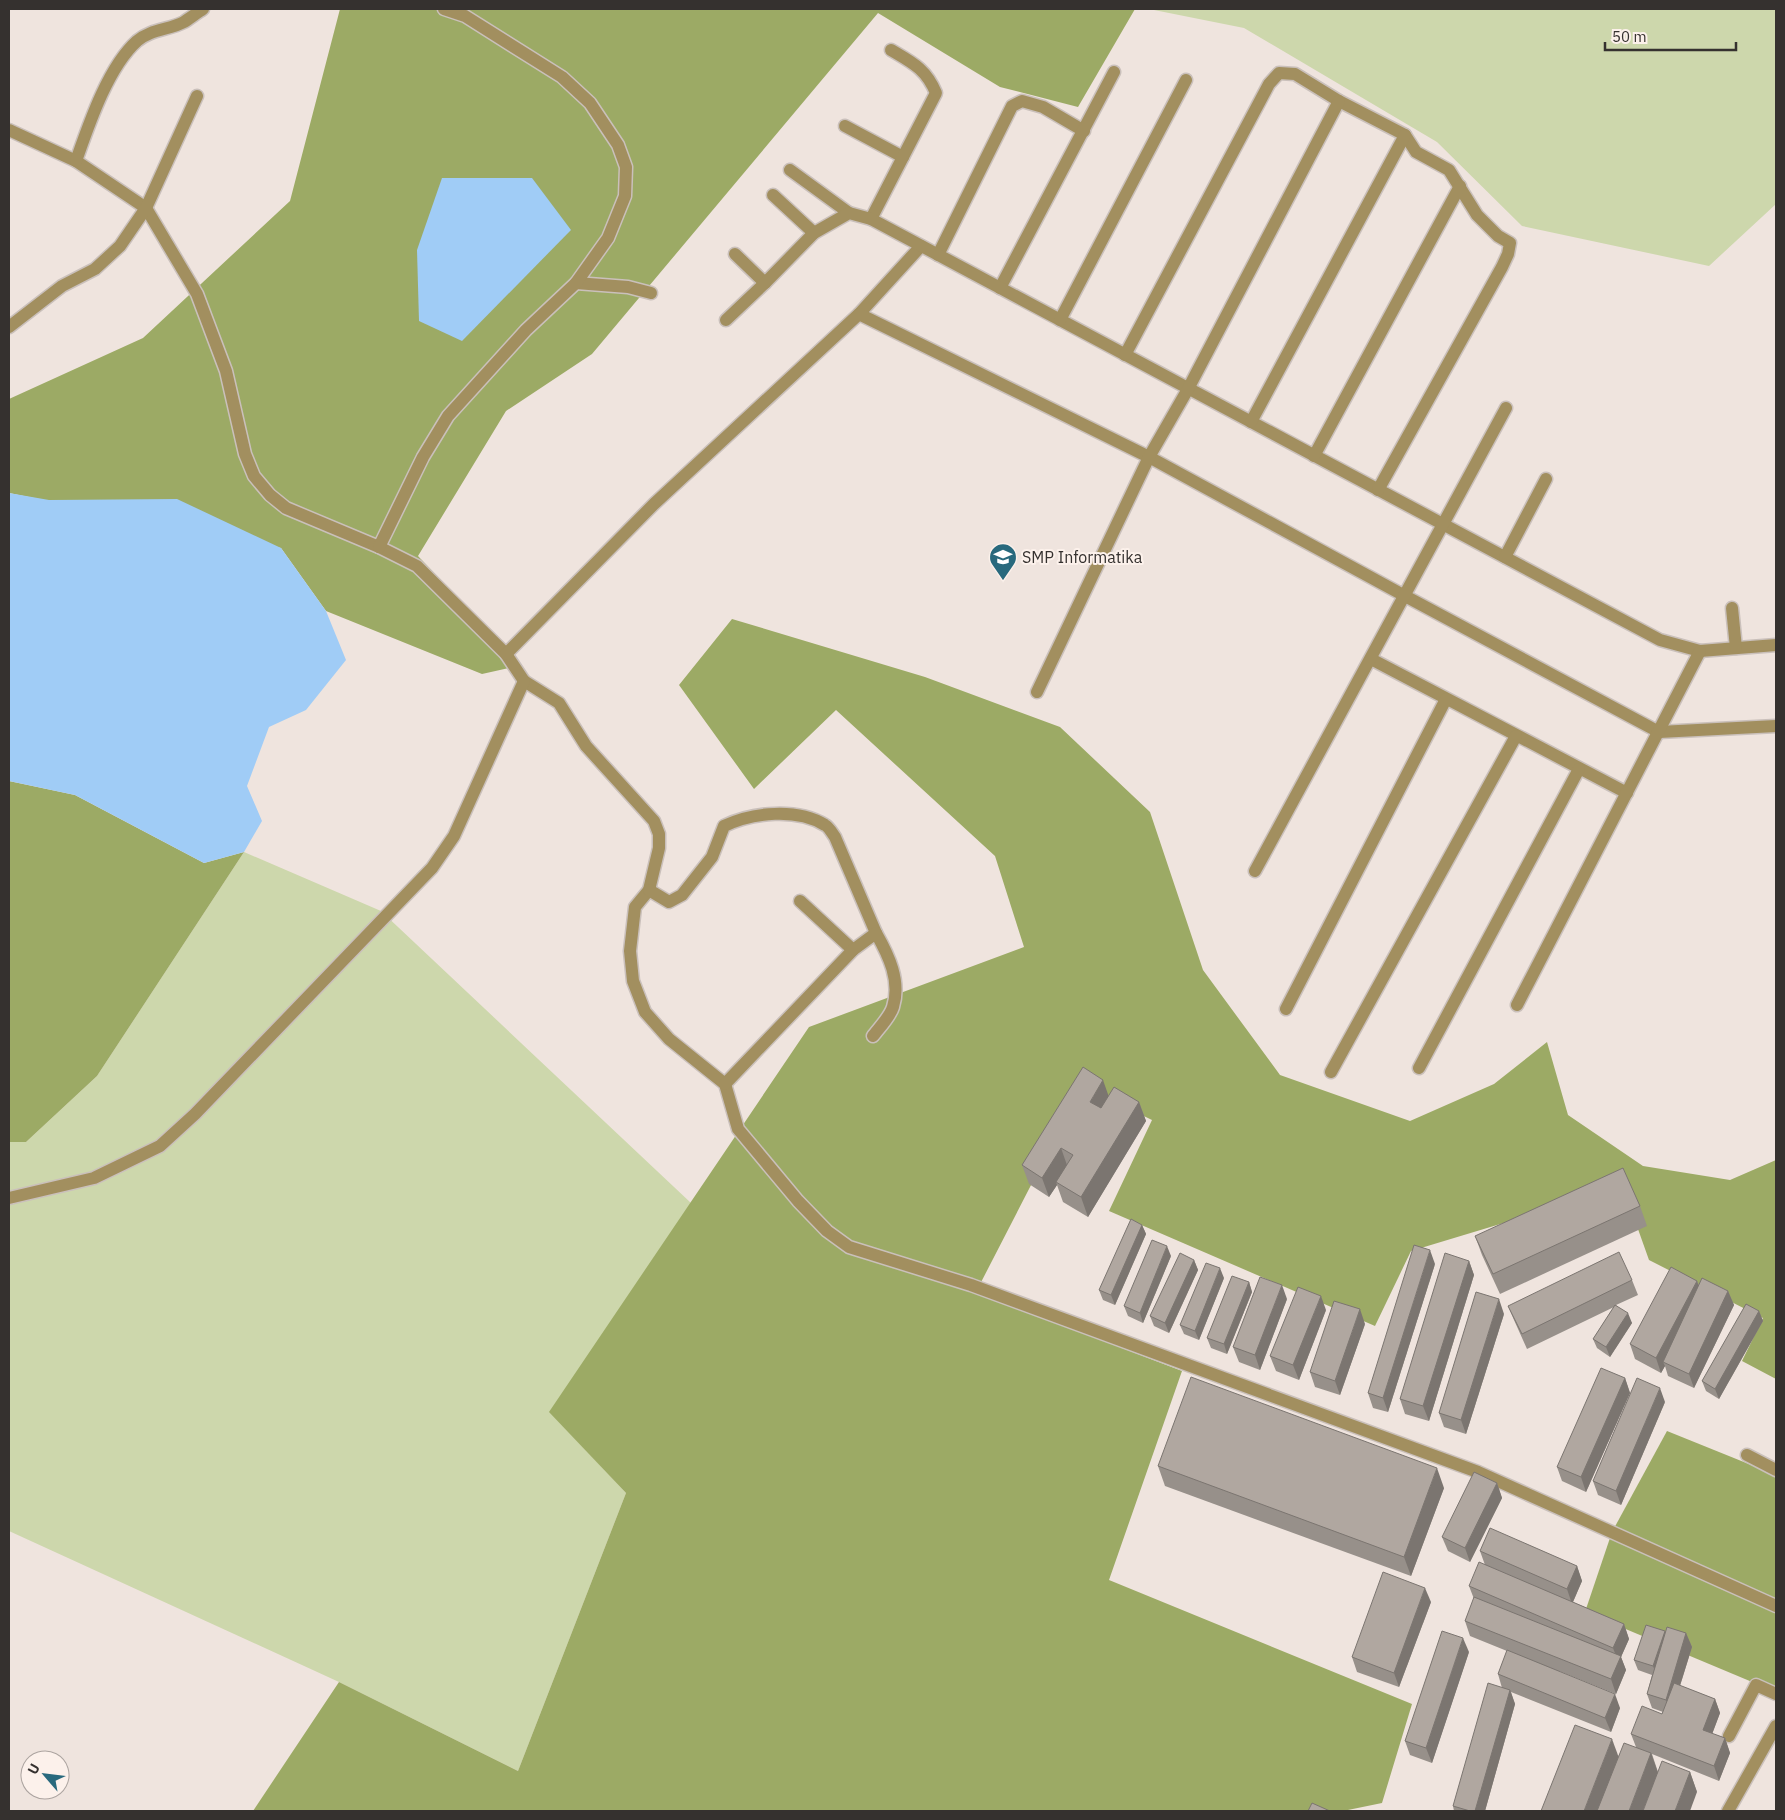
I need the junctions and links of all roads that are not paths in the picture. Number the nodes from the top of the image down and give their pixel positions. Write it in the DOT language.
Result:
graph roads {
  1 [pos="203,9"];
  2 [pos="444,9"];
  3 [pos="891,50"];
  4 [pos="1114,72"];
  5 [pos="1186,80"];
  6 [pos="197,96"];
  7 [pos="1339,101"];
  8 [pos="844,126"];
  9 [pos="9,130"];
  10 [pos="1084,131"];
  11 [pos="1405,135"];
  12 [pos="903,157"];
  13 [pos="76,161"];
  14 [pos="790,170"];
  15 [pos="1460,186"];
  16 [pos="773,195"];
  17 [pos="146,208"];
  18 [pos="849,213"];
  19 [pos="871,220"];
  20 [pos="814,233"];
  21 [pos="921,246"];
  22 [pos="735,254"];
  23 [pos="938,255"];
  24 [pos="576,283"];
  25 [pos="765,283"];
  26 [pos="1000,288"];
  27 [pos="651,293"];
  28 [pos="858,314"];
  29 [pos="726,320"];
  30 [pos="1060,320"];
  31 [pos="9,327"];
  32 [pos="1125,355"];
  33 [pos="1188,389"];
  34 [pos="1506,408"];
  35 [pos="1251,422"];
  36 [pos="1150,456"];
  37 [pos="1314,456"];
  38 [pos="1546,479"];
  39 [pos="1378,490"];
  40 [pos="1444,525"];
  41 [pos="380,546"];
  42 [pos="1505,557"];
  43 [pos="1405,596"];
  44 [pos="1732,608"];
  45 [pos="1776,645"];
  46 [pos="1736,648"];
  47 [pos="1700,651"];
  48 [pos="506,654"];
  49 [pos="1371,658"];
  50 [pos="524,680"];
  51 [pos="1037,692"];
  52 [pos="1446,699"];
  53 [pos="1776,726"];
  54 [pos="1659,732"];
  55 [pos="1516,736"];
  56 [pos="1579,769"];
  57 [pos="1627,793"];
  58 [pos="1255,871"];
  59 [pos="648,890"];
  60 [pos="800,901"];
  61 [pos="876,934"];
  62 [pos="854,950"];
  63 [pos="1517,1005"];
  64 [pos="1286,1009"];
  65 [pos="873,1036"];
  66 [pos="1418,1068"];
  67 [pos="1330,1072"];
  68 [pos="725,1084"];
  69 [pos="9,1198"];
  70 [pos="1747,1455"];
  71 [pos="1776,1470"];
  72 [pos="1776,1606"];
  73 [pos="1776,1694"];
  74 [pos="1776,1726"];
  75 [pos="1729,1736"];
  76 [pos="1728,1811"];
  1 -- 13 [label="street"];
  2 -- 24 [label="street"];
  3 -- 12 [label="street"];
  4 -- 10 [label="street"];
  5 -- 30 [label="street"];
  6 -- 17 [label="street"];
  7 -- 11 [label="street"];
  7 -- 32 [label="street"];
  7 -- 33 [label="street"];
  8 -- 12 [label="street"];
  9 -- 13 [label="street"];
  10 -- 23 [label="street"];
  10 -- 26 [label="street"];
  11 -- 15 [label="street"];
  11 -- 35 [label="street"];
  12 -- 19 [label="street"];
  13 -- 17 [label="street"];
  14 -- 18 [label="street"];
  15 -- 37 [label="street"];
  15 -- 39 [label="street"];
  16 -- 20 [label="street"];
  17 -- 31 [label="street"];
  17 -- 41 [label="street"];
  18 -- 19 [label="street"];
  18 -- 20 [label="street"];
  19 -- 21 [label="street"];
  20 -- 25 [label="street"];
  21 -- 23 [label="street"];
  21 -- 28 [label="street"];
  22 -- 25 [label="street"];
  23 -- 26 [label="street"];
  24 -- 27 [label="street"];
  24 -- 41 [label="street"];
  25 -- 29 [label="street"];
  26 -- 30 [label="street"];
  28 -- 36 [label="street"];
  28 -- 48 [label="street"];
  30 -- 32 [label="street"];
  32 -- 33 [label="street"];
  33 -- 35 [label="street"];
  33 -- 36 [label="street"];
  34 -- 40 [label="street"];
  35 -- 37 [label="street"];
  36 -- 43 [label="street"];
  36 -- 51 [label="street"];
  37 -- 39 [label="street"];
  38 -- 42 [label="street"];
  39 -- 40 [label="street"];
  40 -- 42 [label="street"];
  40 -- 43 [label="street"];
  41 -- 48 [label="street"];
  42 -- 47 [label="street"];
  43 -- 49 [label="street"];
  43 -- 54 [label="street"];
  44 -- 46 [label="street"];
  45 -- 46 [label="street"];
  46 -- 47 [label="street"];
  47 -- 54 [label="street"];
  48 -- 50 [label="street"];
  49 -- 52 [label="street"];
  49 -- 58 [label="street"];
  50 -- 59 [label="street"];
  50 -- 69 [label="street"];
  52 -- 55 [label="street"];
  52 -- 64 [label="street"];
  53 -- 54 [label="street"];
  54 -- 57 [label="street"];
  55 -- 56 [label="street"];
  55 -- 67 [label="street"];
  56 -- 57 [label="street"];
  56 -- 66 [label="street"];
  57 -- 63 [label="street"];
  59 -- 61 [label="street"];
  59 -- 68 [label="street"];
  60 -- 62 [label="street"];
  61 -- 62 [label="street"];
  61 -- 65 [label="street"];
  62 -- 68 [label="street"];
  68 -- 72 [label="street"];
  70 -- 71 [label="street"];
  73 -- 75 [label="street"];
  74 -- 76 [label="street"];
}
